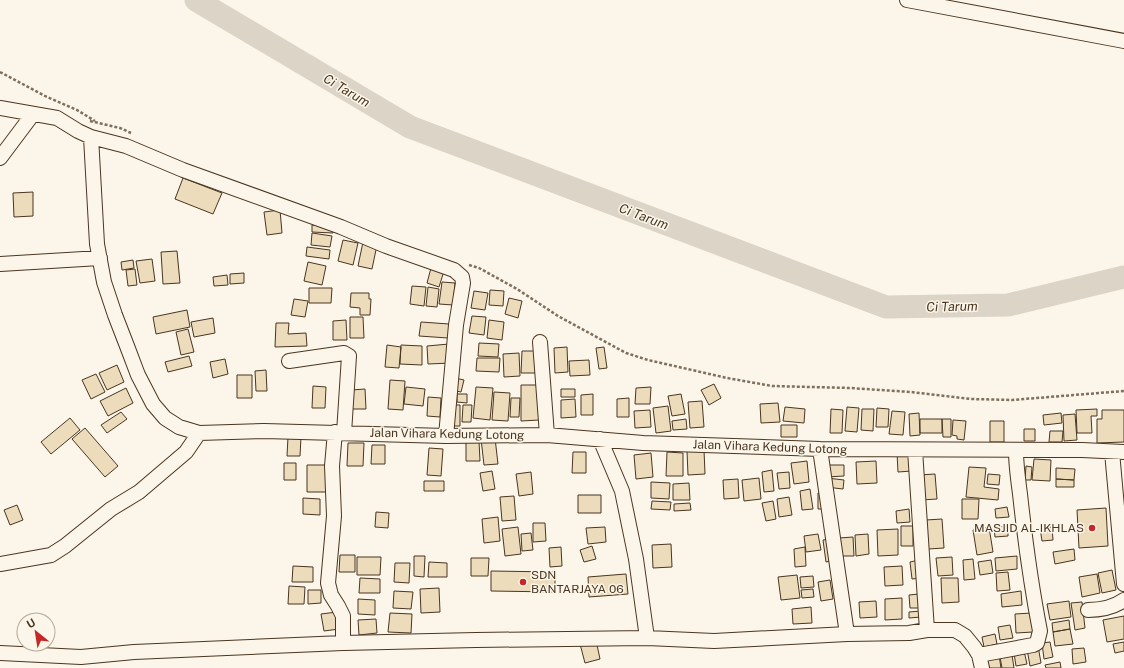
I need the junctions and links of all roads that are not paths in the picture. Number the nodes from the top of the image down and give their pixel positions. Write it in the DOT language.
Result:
graph roads {
  1 [pos="907,0"];
  2 [pos="1124,41"];
  3 [pos="0,108"];
  4 [pos="33,114"];
  5 [pos="91,137"];
  6 [pos="0,158"];
  7 [pos="100,258"];
  8 [pos="0,264"];
  9 [pos="540,342"];
  10 [pos="288,361"];
  11 [pos="339,432"];
  12 [pos="199,433"];
  13 [pos="547,435"];
  14 [pos="446,436"];
  15 [pos="600,439"];
  16 [pos="820,449"];
  17 [pos="915,450"];
  18 [pos="1016,450"];
  19 [pos="1118,452"];
  20 [pos="0,564"];
  21 [pos="1124,584"];
  22 [pos="1124,600"];
  23 [pos="1088,610"];
  24 [pos="927,630"];
  25 [pos="847,634"];
  26 [pos="647,638"];
  27 [pos="343,643"];
  28 [pos="0,653"];
  29 [pos="981,661"];
  1 -- 2 [label="street"];
  3 -- 4 [label="street"];
  4 -- 5 [label="street"];
  4 -- 6 [label="street"];
  5 -- 7 [label="street, Jalan Vihara Kedung Lotong"];
  5 -- 14 [label="street"];
  7 -- 8 [label="street"];
  7 -- 12 [label="street, Jalan Vihara Kedung Lotong"];
  9 -- 13 [label="street"];
  10 -- 11 [label="street"];
  11 -- 12 [label="street, Jalan Vihara Kedung Lotong"];
  11 -- 14 [label="street, Jalan Vihara Kedung Lotong"];
  11 -- 27 [label="street"];
  12 -- 20 [label="street"];
  13 -- 14 [label="street, Jalan Vihara Kedung Lotong"];
  13 -- 15 [label="street, Jalan Vihara Kedung Lotong"];
  15 -- 16 [label="street, Jalan Vihara Kedung Lotong"];
  15 -- 26 [label="street"];
  16 -- 17 [label="street, Jalan Vihara Kedung Lotong"];
  16 -- 25 [label="street"];
  17 -- 18 [label="street, Jalan Vihara Kedung Lotong"];
  17 -- 24 [label="street"];
  18 -- 19 [label="street, Jalan Vihara Kedung Lotong"];
  18 -- 29 [label="street"];
  19 -- 21 [label="street"];
  22 -- 23 [label="street"];
  24 -- 25 [label="street"];
  24 -- 29 [label="street"];
  25 -- 26 [label="street"];
  26 -- 27 [label="street"];
  27 -- 28 [label="street"];
}
